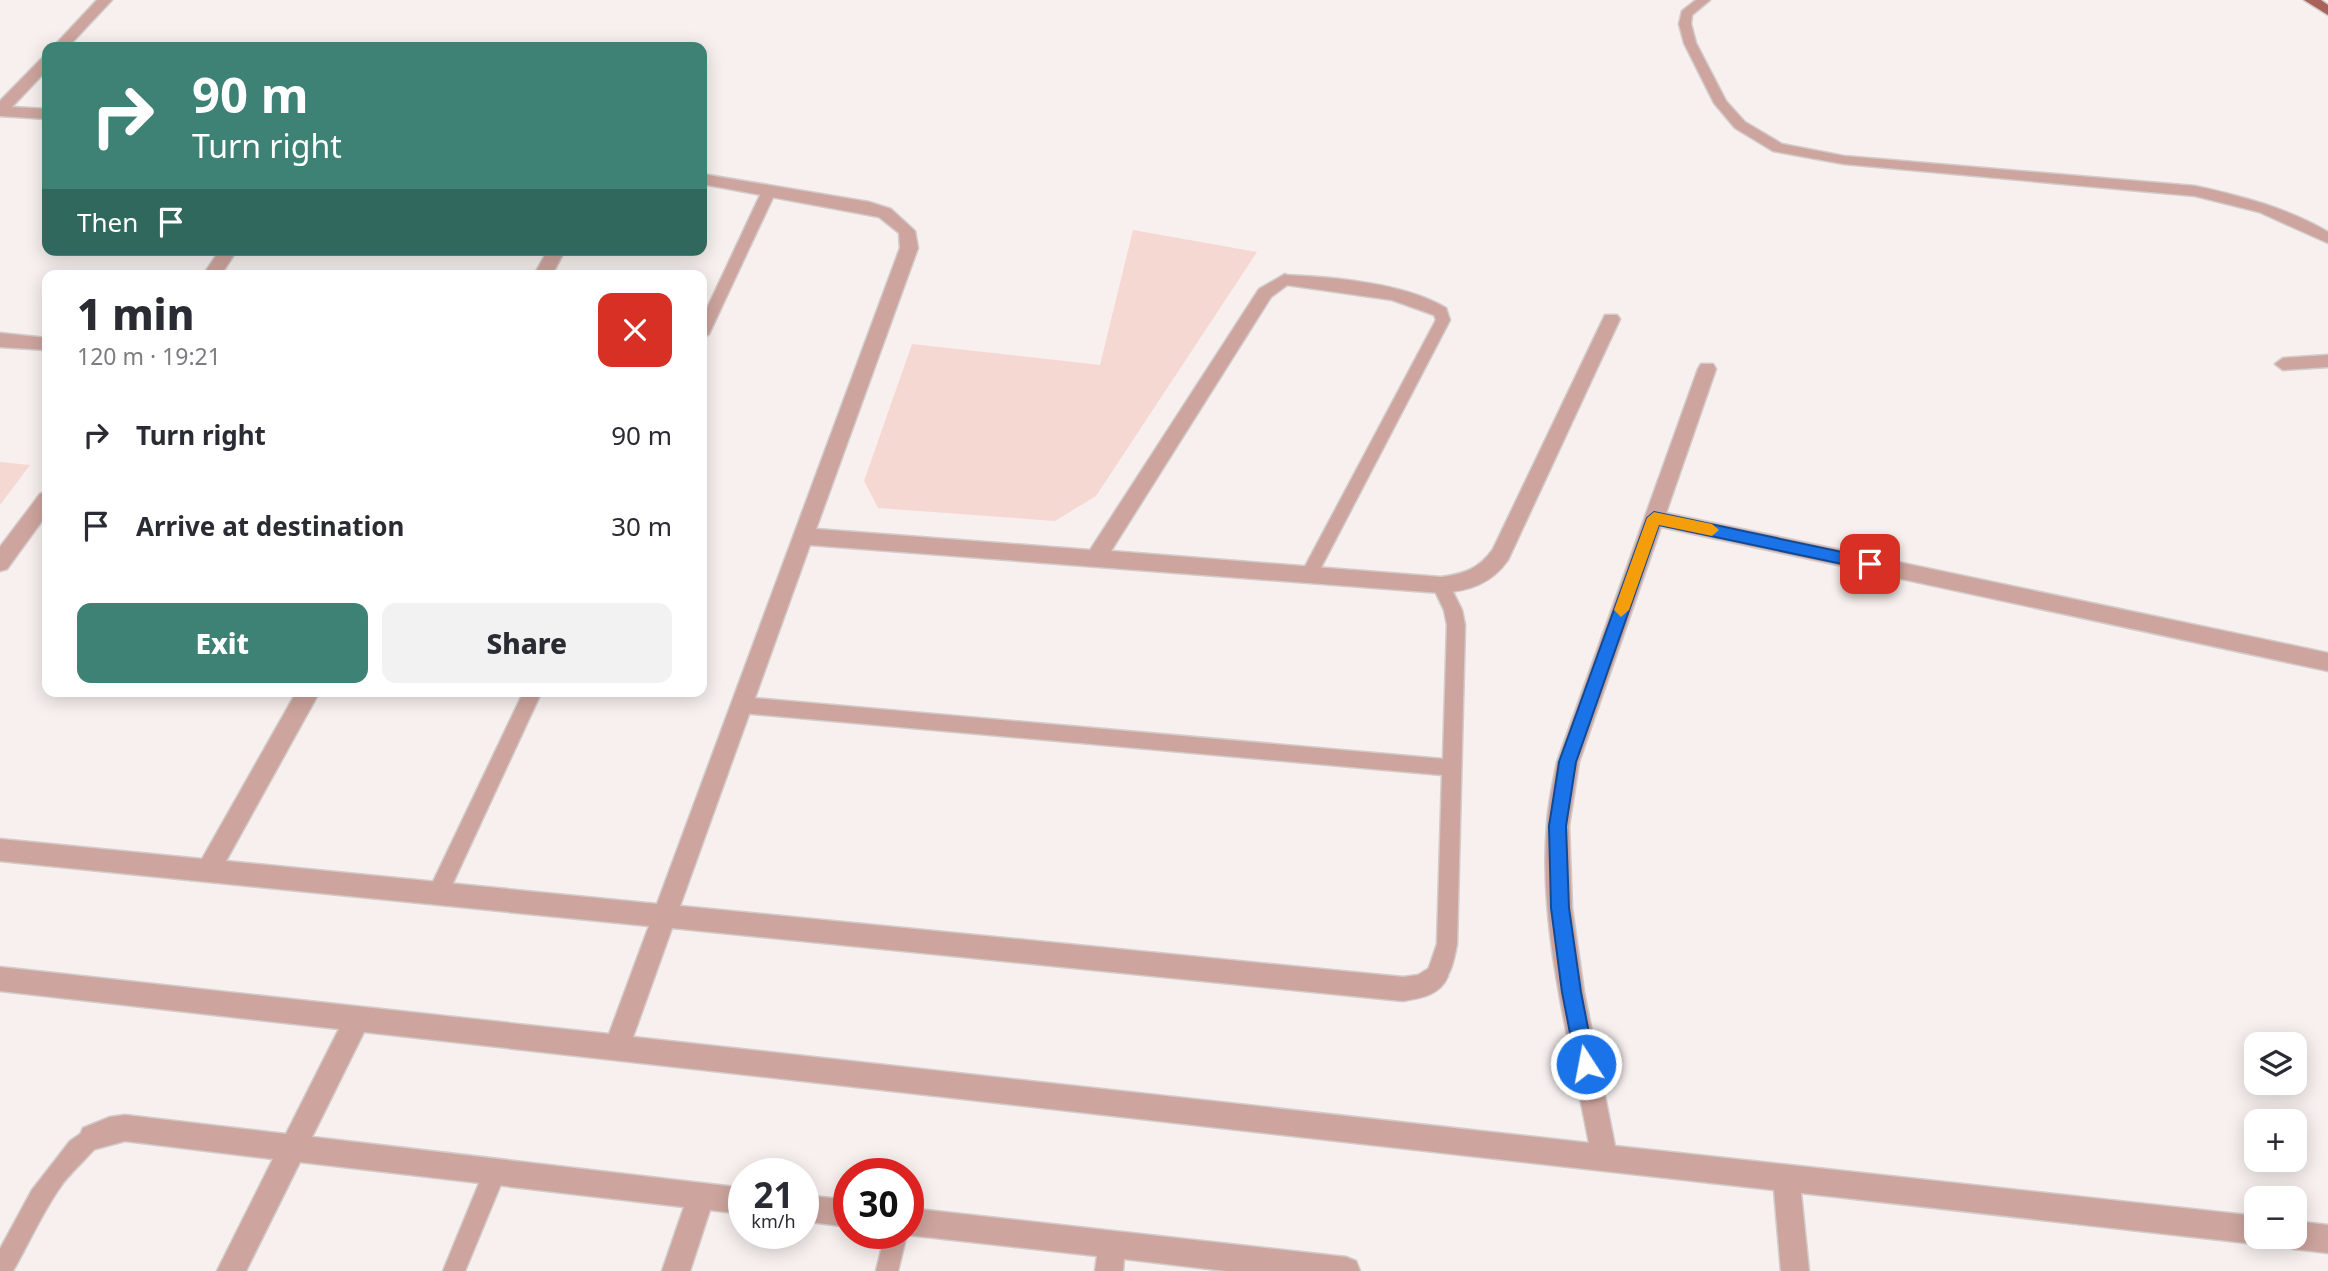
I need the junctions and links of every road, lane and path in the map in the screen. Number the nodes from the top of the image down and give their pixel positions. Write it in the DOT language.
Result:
graph roads {
  1 [pos="105,0"];
  2 [pos="1704,0"];
  3 [pos="2311,0"];
  4 [pos="2328,11"];
  5 [pos="65,42"];
  6 [pos="42,66"];
  7 [pos="0,111"];
  8 [pos="42,114"];
  9 [pos="707,180"];
  10 [pos="769,191"];
  11 [pos="2328,238"];
  12 [pos="1285,280"];
  13 [pos="1611,319"];
  14 [pos="707,323"];
  15 [pos="0,340"];
  16 [pos="42,344"];
  17 [pos="2328,361"];
  18 [pos="2283,364"];
  19 [pos="1707,369"];
  20 [pos="42,506"];
  21 [pos="1654,518"];
  22 [pos="804,536"];
  23 [pos="1096,558"];
  24 [pos="0,564"];
  25 [pos="1309,574"];
  26 [pos="1441,585"];
  27 [pos="2328,662"];
  28 [pos="306,697"];
  29 [pos="530,697"];
  30 [pos="742,705"];
  31 [pos="1453,768"];
  32 [pos="0,850"];
  33 [pos="208,871"];
  34 [pos="438,893"];
  35 [pos="666,914"];
  36 [pos="1436,976"];
  37 [pos="0,979"];
  38 [pos="357,1019"];
  39 [pos="616,1048"];
  40 [pos="92,1137"];
  41 [pos="292,1149"];
  42 [pos="1605,1159"];
  43 [pos="495,1172"];
  44 [pos="1786,1178"];
  45 [pos="701,1196"];
  46 [pos="728,1199"];
  47 [pos="924,1223"];
  48 [pos="2244,1229"];
  49 [pos="2307,1236"];
  50 [pos="2328,1238"];
  51 [pos="1113,1244"];
  52 [pos="892,1249"];
  53 [pos="1334,1270"];
  54 [pos="0,1271"];
  55 [pos="231,1271"];
  56 [pos="454,1271"];
  57 [pos="676,1271"];
  58 [pos="887,1271"];
  59 [pos="1109,1271"];
  60 [pos="1795,1271"];
  1 -- 5 [label="street"];
  2 -- 11 [label="lane"];
  3 -- 4 [label="main road"];
  6 -- 7 [label="street"];
  7 -- 8 [label="street"];
  9 -- 10 [label="street"];
  10 -- 14 [label="lane"];
  10 -- 22 [label="street"];
  12 -- 23 [label="street"];
  12 -- 25 [label="lane"];
  13 -- 26 [label="street"];
  15 -- 16 [label="street"];
  17 -- 18 [label="lane"];
  19 -- 21 [label="street"];
  20 -- 24 [label="street"];
  21 -- 27 [label="street"];
  21 -- 42 [label="street"];
  22 -- 23 [label="street"];
  22 -- 30 [label="street"];
  23 -- 25 [label="street"];
  25 -- 26 [label="street"];
  26 -- 31 [label="lane"];
  28 -- 33 [label="street"];
  29 -- 34 [label="lane"];
  30 -- 31 [label="lane"];
  30 -- 35 [label="street"];
  31 -- 36 [label="lane"];
  32 -- 33 [label="street"];
  33 -- 34 [label="street"];
  34 -- 35 [label="street"];
  35 -- 36 [label="street"];
  35 -- 39 [label="street"];
  37 -- 38 [label="street"];
  38 -- 39 [label="street"];
  38 -- 41 [label="street"];
  39 -- 42 [label="street"];
  40 -- 41 [label="street"];
  40 -- 54 [label="lane"];
  41 -- 43 [label="street"];
  41 -- 55 [label="street"];
  42 -- 44 [label="street"];
  43 -- 45 [label="street"];
  43 -- 56 [label="lane"];
  44 -- 48 [label="street"];
  44 -- 60 [label="street"];
  45 -- 46 [label="street"];
  45 -- 57 [label="street"];
  47 -- 51 [label="street"];
  49 -- 50 [label="street"];
  51 -- 53 [label="street"];
  51 -- 59 [label="street"];
  52 -- 58 [label="lane"];
}
